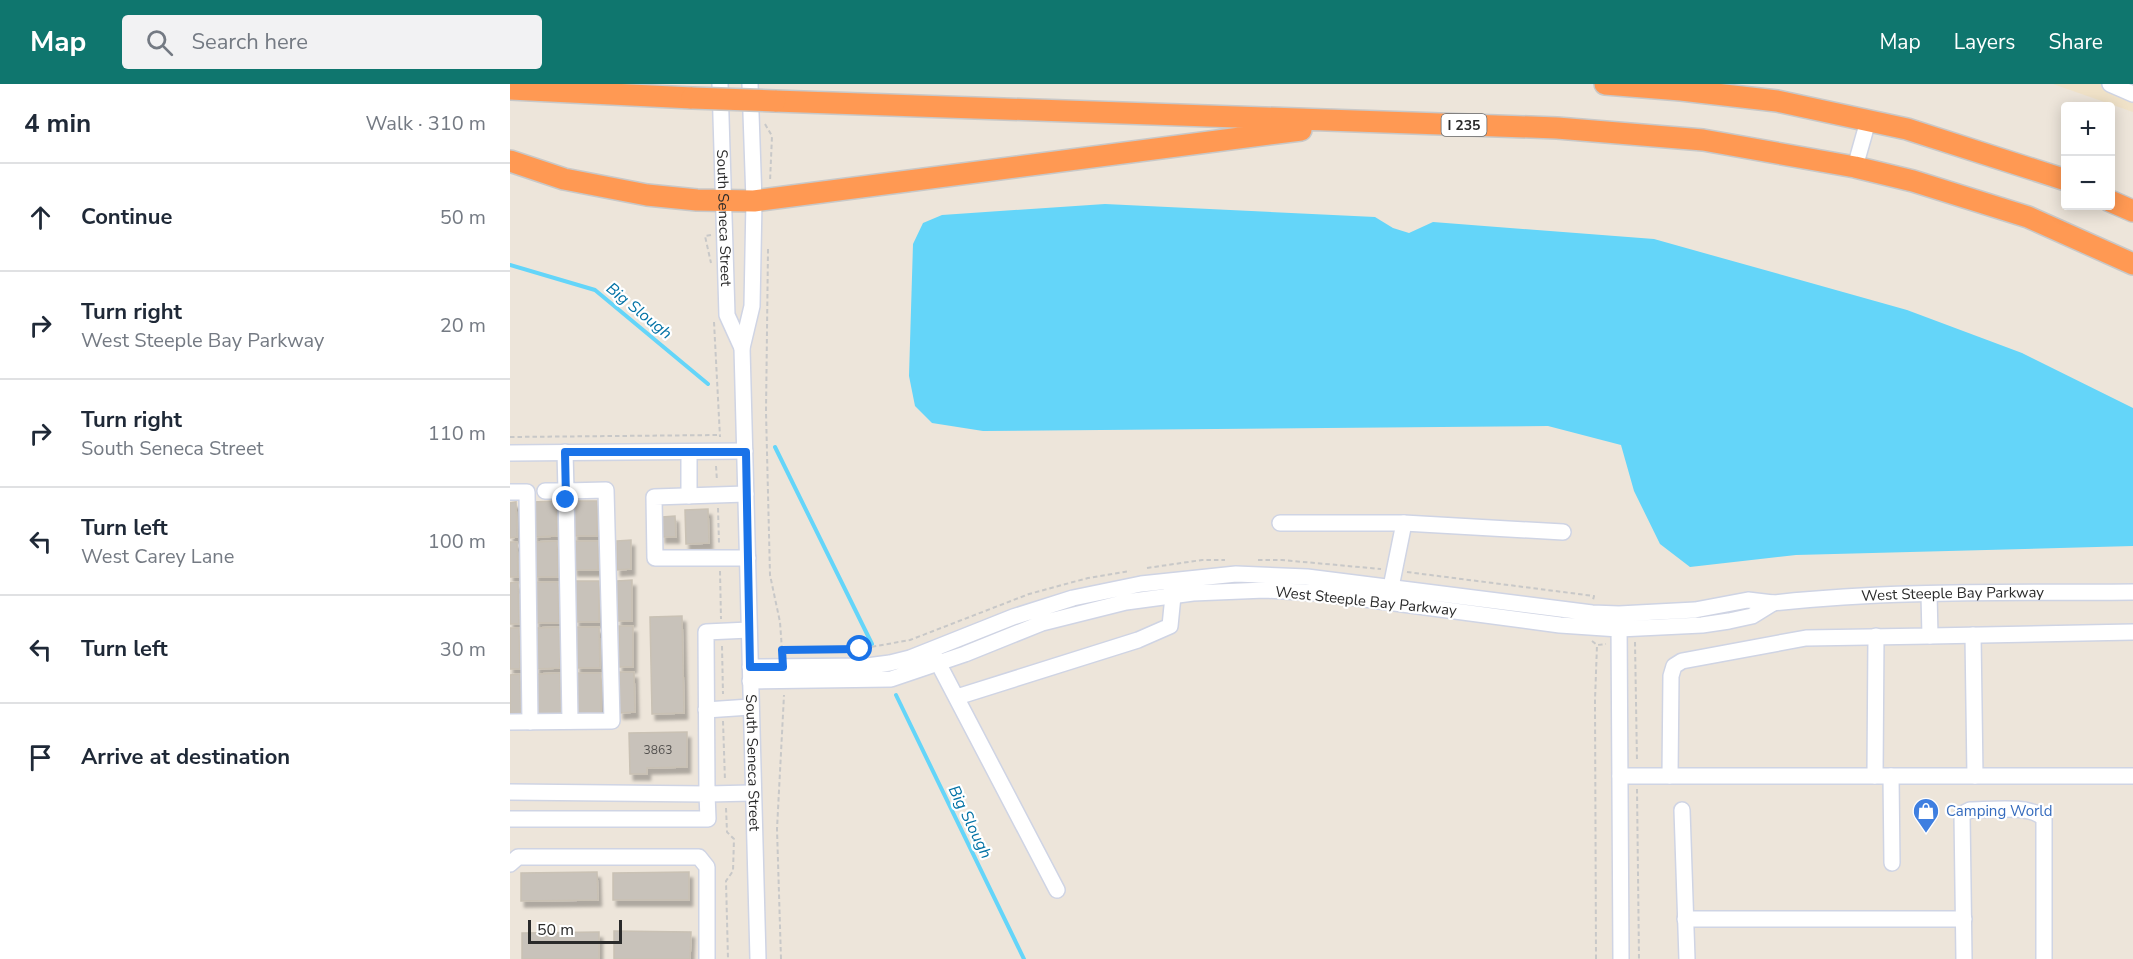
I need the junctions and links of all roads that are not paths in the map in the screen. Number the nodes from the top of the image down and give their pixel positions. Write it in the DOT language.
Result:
graph roads {
  1 [pos="720,84"];
  2 [pos="750,84"];
  3 [pos="1605,84"];
  4 [pos="2110,84"];
  5 [pos="510,89"];
  6 [pos="2133,94"];
  7 [pos="1868,121"];
  8 [pos="1362,122"];
  9 [pos="510,161"];
  10 [pos="1855,167"];
  11 [pos="2061,178"];
  12 [pos="762,195"];
  13 [pos="723,201"];
  14 [pos="2115,203"];
  15 [pos="2133,211"];
  16 [pos="2133,264"];
  17 [pos="742,348"];
  18 [pos="565,452"];
  19 [pos="689,452"];
  20 [pos="746,452"];
  21 [pos="510,453"];
  22 [pos="546,491"];
  23 [pos="566,491"];
  24 [pos="510,492"];
  25 [pos="746,494"];
  26 [pos="689,496"];
  27 [pos="1280,523"];
  28 [pos="1404,524"];
  29 [pos="1563,532"];
  30 [pos="748,558"];
  31 [pos="1169,580"];
  32 [pos="1391,586"];
  33 [pos="2133,592"];
  34 [pos="1929,594"];
  35 [pos="1173,596"];
  36 [pos="1392,603"];
  37 [pos="1619,622"];
  38 [pos="749,630"];
  39 [pos="2133,632"];
  40 [pos="1973,635"];
  41 [pos="1876,636"];
  42 [pos="1929,636"];
  43 [pos="935,657"];
  44 [pos="750,674"];
  45 [pos="957,697"];
  46 [pos="750,707"];
  47 [pos="706,710"];
  48 [pos="570,721"];
  49 [pos="510,722"];
  50 [pos="530,722"];
  51 [pos="1620,776"];
  52 [pos="1670,776"];
  53 [pos="1883,776"];
  54 [pos="1975,776"];
  55 [pos="2133,776"];
  56 [pos="510,792"];
  57 [pos="752,793"];
  58 [pos="707,794"];
  59 [pos="1682,810"];
  60 [pos="510,819"];
  61 [pos="1892,863"];
  62 [pos="510,864"];
  63 [pos="1057,890"];
  64 [pos="1964,919"];
  65 [pos="1685,920"];
  66 [pos="707,959"];
  67 [pos="758,959"];
  68 [pos="1621,959"];
  69 [pos="1687,959"];
  70 [pos="1964,959"];
  71 [pos="2044,959"];
  1 -- 13 [label="street, South Seneca Street"];
  2 -- 12 [label="street, South Seneca Street"];
  3 -- 7 [label="highway"];
  4 -- 6 [label="street"];
  5 -- 8 [label="highway, I 235, bridge"];
  7 -- 10 [label="street"];
  7 -- 11 [label="highway"];
  8 -- 10 [label="highway, I 235"];
  8 -- 12 [label="highway"];
  9 -- 13 [label="highway"];
  10 -- 16 [label="highway, I 235"];
  12 -- 13 [label="highway"];
  12 -- 17 [label="street, South Seneca Street"];
  13 -- 17 [label="street, South Seneca Street"];
  14 -- 15 [label="highway"];
  17 -- 20 [label="street, South Seneca Street"];
  18 -- 19 [label="street"];
  18 -- 21 [label="street"];
  18 -- 23 [label="street"];
  19 -- 20 [label="street"];
  19 -- 26 [label="street"];
  20 -- 25 [label="street, South Seneca Street"];
  22 -- 23 [label="street"];
  23 -- 48 [label="street"];
  23 -- 48 [label="street"];
  24 -- 50 [label="street"];
  25 -- 26 [label="street"];
  25 -- 30 [label="street, South Seneca Street"];
  26 -- 30 [label="street"];
  27 -- 28 [label="street"];
  28 -- 29 [label="street"];
  28 -- 32 [label="street"];
  30 -- 38 [label="street, South Seneca Street"];
  31 -- 32 [label="street, West Steeple Bay Parkway"];
  31 -- 35 [label="street"];
  31 -- 43 [label="street, West Steeple Bay Parkway"];
  32 -- 36 [label="street"];
  32 -- 37 [label="street, West Steeple Bay Parkway"];
  33 -- 34 [label="street, West Steeple Bay Parkway"];
  34 -- 37 [label="street, West Steeple Bay Parkway"];
  34 -- 42 [label="street"];
  35 -- 36 [label="street, West Steeple Bay Parkway"];
  35 -- 43 [label="street, West Steeple Bay Parkway"];
  35 -- 45 [label="street"];
  36 -- 37 [label="street, West Steeple Bay Parkway"];
  37 -- 51 [label="street"];
  38 -- 44 [label="street, South Seneca Street"];
  38 -- 47 [label="street"];
  39 -- 40 [label="street"];
  40 -- 42 [label="street"];
  40 -- 54 [label="street"];
  41 -- 42 [label="street"];
  41 -- 52 [label="street"];
  41 -- 53 [label="street"];
  43 -- 44 [label="street, West Steeple Bay Parkway"];
  43 -- 45 [label="street"];
  44 -- 46 [label="street, South Seneca Street"];
  45 -- 63 [label="street"];
  46 -- 47 [label="street"];
  46 -- 57 [label="street, South Seneca Street"];
  47 -- 58 [label="street"];
  48 -- 50 [label="street"];
  49 -- 50 [label="street"];
  51 -- 52 [label="street"];
  51 -- 68 [label="street"];
  52 -- 53 [label="street"];
  53 -- 54 [label="street"];
  53 -- 61 [label="street"];
  54 -- 55 [label="street"];
  56 -- 58 [label="street"];
  57 -- 58 [label="street"];
  57 -- 67 [label="street, South Seneca Street"];
  58 -- 60 [label="street"];
  59 -- 65 [label="street"];
  62 -- 66 [label="street"];
  64 -- 65 [label="street"];
  64 -- 70 [label="street"];
  64 -- 71 [label="street"];
  65 -- 69 [label="street"];
}
